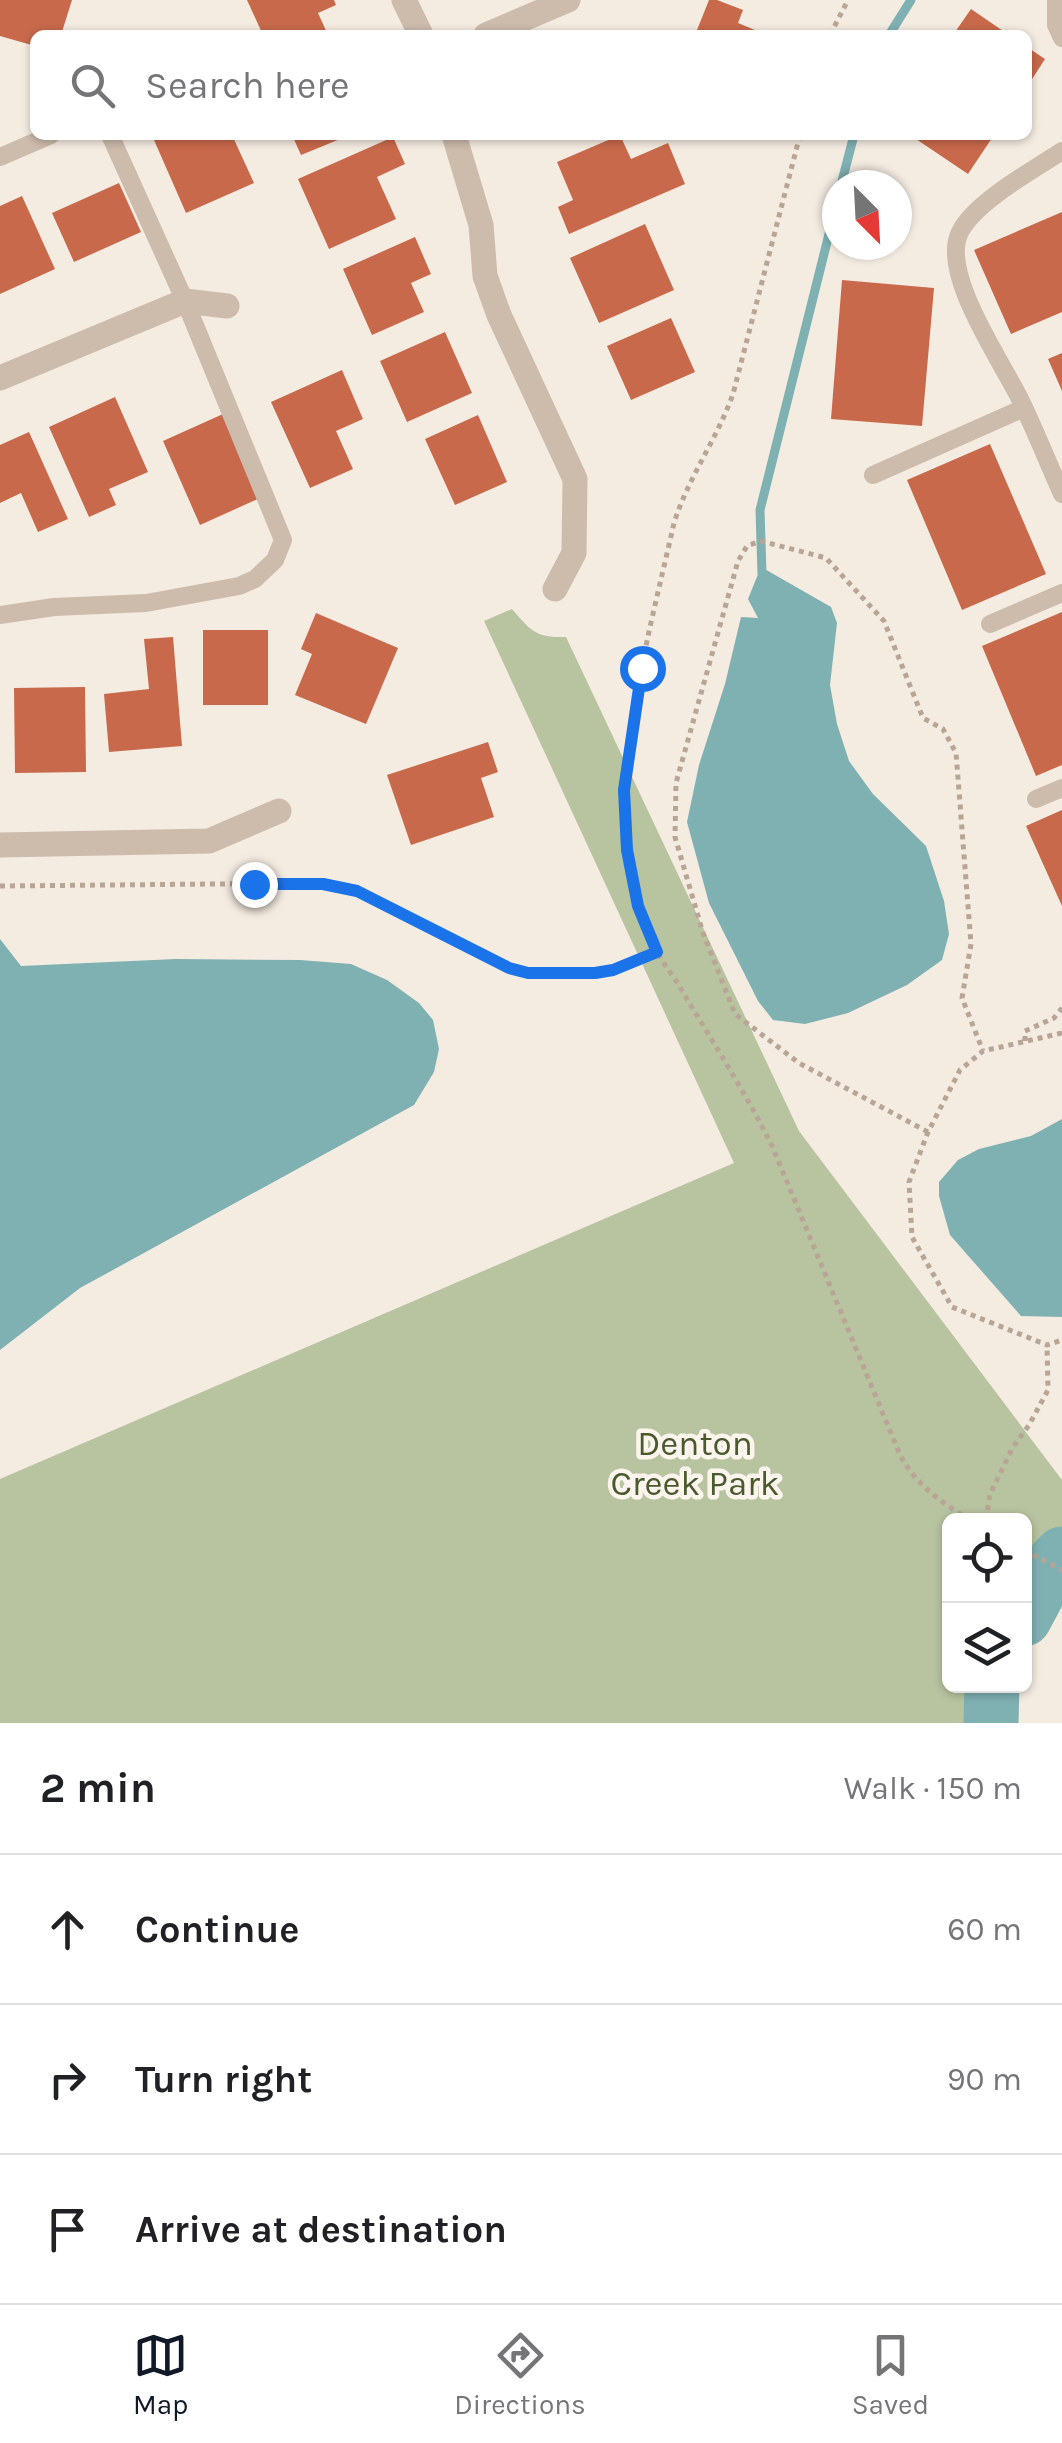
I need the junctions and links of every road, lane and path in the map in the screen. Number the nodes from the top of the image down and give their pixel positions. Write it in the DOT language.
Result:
graph roads {
  1 [pos="404,0"];
  2 [pos="568,0"];
  3 [pos="848,0"];
  4 [pos="1056,0"];
  5 [pos="419,30"];
  6 [pos="498,30"];
  7 [pos="833,30"];
  8 [pos="1062,38"];
  9 [pos="39,140"];
  10 [pos="112,140"];
  11 [pos="456,140"];
  12 [pos="799,140"];
  13 [pos="1062,151"];
  14 [pos="0,157"];
  15 [pos="186,301"];
  16 [pos="226,306"];
  17 [pos="0,378"];
  18 [pos="1024,408"];
  19 [pos="873,475"];
  20 [pos="1062,494"];
  21 [pos="555,589"];
  22 [pos="1062,593"];
  23 [pos="0,614"];
  24 [pos="990,624"];
  25 [pos="1062,788"];
  26 [pos="1036,799"];
  27 [pos="278,811"];
  28 [pos="0,845"];
  29 [pos="0,886"];
  30 [pos="657,952"];
  31 [pos="1062,1008"];
  32 [pos="1062,1033"];
  33 [pos="1024,1041"];
  34 [pos="983,1051"];
  35 [pos="928,1132"];
  36 [pos="1062,1340"];
  37 [pos="1047,1344"];
  38 [pos="959,1513"];
  39 [pos="987,1513"];
  40 [pos="1032,1554"];
  41 [pos="1062,1570"];
  1 -- 5 [label="street"];
  2 -- 6 [label="street"];
  3 -- 7 [label="path"];
  4 -- 8 [label="lane"];
  9 -- 14 [label="lane"];
  10 -- 15 [label="lane"];
  11 -- 21 [label="street"];
  12 -- 30 [label="path"];
  13 -- 18 [label="lane"];
  15 -- 16 [label="street"];
  15 -- 17 [label="street"];
  15 -- 23 [label="lane"];
  18 -- 19 [label="lane"];
  18 -- 20 [label="lane"];
  22 -- 24 [label="lane"];
  25 -- 26 [label="lane"];
  27 -- 28 [label="street"];
  29 -- 30 [label="path"];
  30 -- 38 [label="path"];
  31 -- 33 [label="path"];
  32 -- 33 [label="path"];
  33 -- 34 [label="path"];
  34 -- 35 [label="path"];
  34 -- 35 [label="path"];
  35 -- 37 [label="path"];
  36 -- 37 [label="path"];
  37 -- 39 [label="path"];
  40 -- 41 [label="path"];
}
